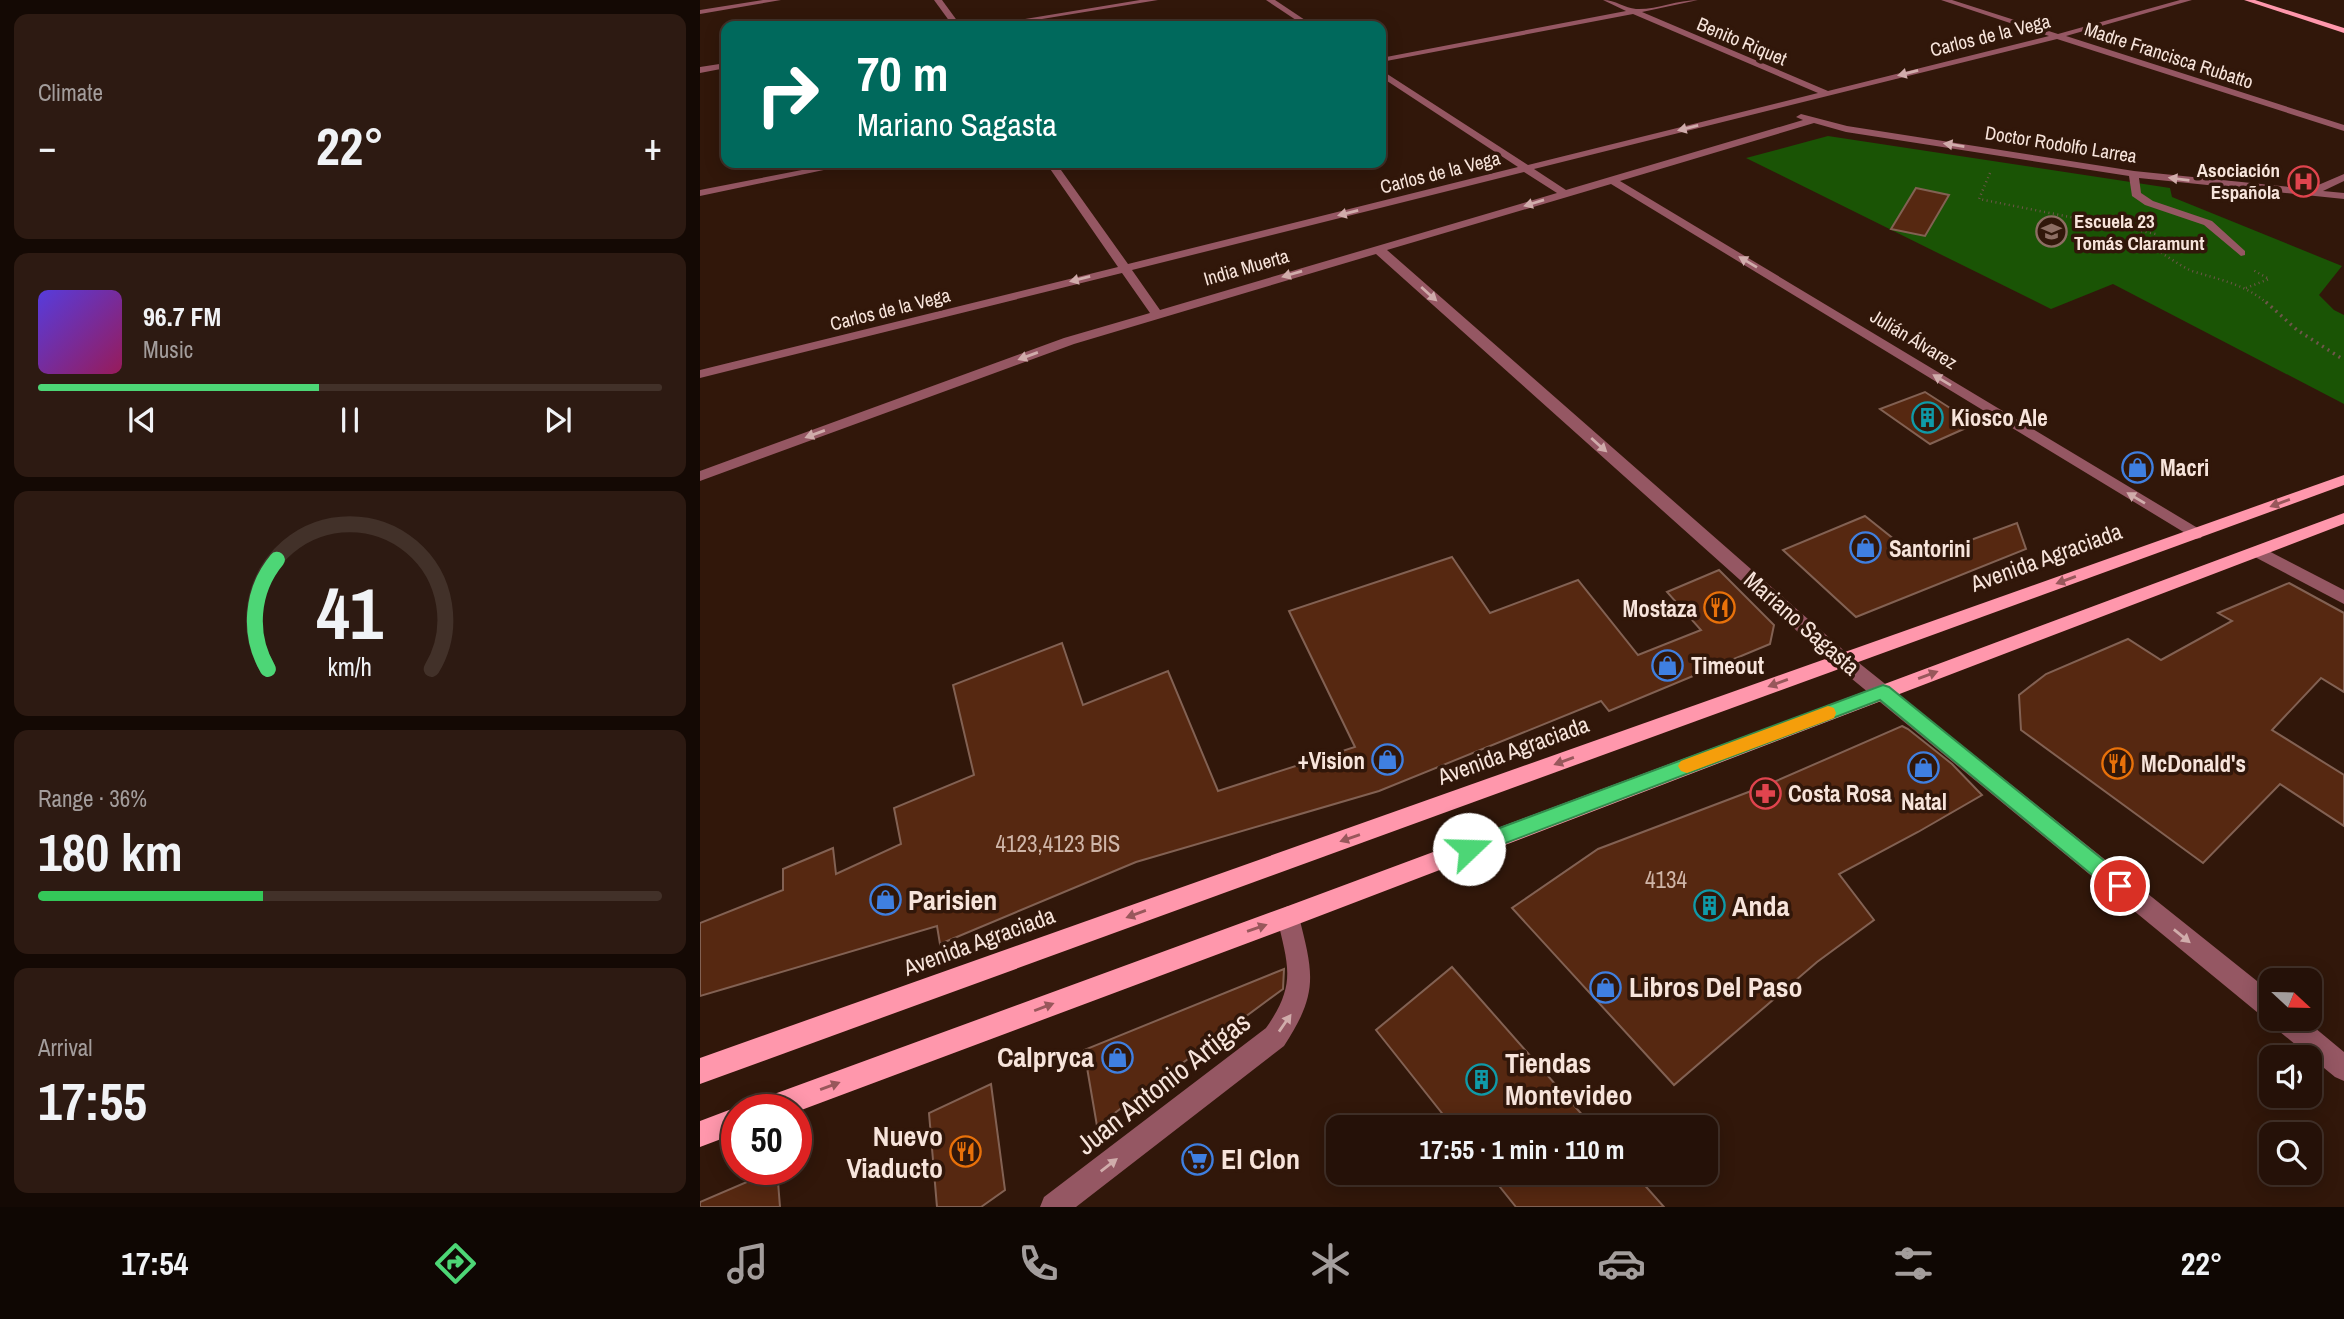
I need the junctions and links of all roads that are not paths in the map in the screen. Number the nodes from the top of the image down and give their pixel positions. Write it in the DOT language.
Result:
graph roads {
  1 [pos="776,0"];
  2 [pos="938,0"];
  3 [pos="1154,0"];
  4 [pos="1270,0"];
  5 [pos="1607,0"];
  6 [pos="1695,0"];
  7 [pos="1945,0"];
  8 [pos="2188,0"];
  9 [pos="2248,0"];
  10 [pos="700,12"];
  11 [pos="1634,12"];
  12 [pos="953,21"];
  13 [pos="1019,21"];
  14 [pos="1302,21"];
  15 [pos="2344,31"];
  16 [pos="2058,36"];
  17 [pos="1386,59"];
  18 [pos="721,67"];
  19 [pos="700,70"];
  20 [pos="1386,76"];
  21 [pos="1826,93"];
  22 [pos="1778,106"];
  23 [pos="1811,121"];
  24 [pos="2344,128"];
  25 [pos="827,168"];
  26 [pos="1055,168"];
  27 [pos="1526,169"];
  28 [pos="2134,174"];
  29 [pos="2344,177"];
  30 [pos="1612,180"];
  31 [pos="700,193"];
  32 [pos="1564,194"];
  33 [pos="2308,194"];
  34 [pos="2344,196"];
  35 [pos="1378,249"];
  36 [pos="2241,253"];
  37 [pos="1125,268"];
  38 [pos="1156,313"];
  39 [pos="700,374"];
  40 [pos="700,476"];
  41 [pos="2344,480"];
  42 [pos="2344,518"];
  43 [pos="2195,534"];
  44 [pos="2259,552"];
  45 [pos="2344,598"];
  46 [pos="1842,660"];
  47 [pos="1883,692"];
  48 [pos="1288,917"];
  49 [pos="2259,998"];
  50 [pos="2299,1031"];
  51 [pos="2344,1068"];
  52 [pos="700,1071"];
  53 [pos="809,1094"];
  54 [pos="721,1126"];
  55 [pos="700,1134"];
  56 [pos="1054,1207"];
  1 -- 10 [label="street"];
  2 -- 12 [label="street"];
  3 -- 13 [label="street"];
  4 -- 14 [label="street"];
  5 -- 11 [label="street, Benito Riquet"];
  6 -- 11 [label="street"];
  7 -- 16 [label="street, Madre Francisca Rubatto"];
  8 -- 16 [label="street, Carlos de la Vega"];
  9 -- 15 [label="main road"];
  11 -- 17 [label="street"];
  11 -- 21 [label="street, Benito Riquet"];
  16 -- 21 [label="street, Carlos de la Vega, one-way"];
  16 -- 24 [label="street, Madre Francisca Rubatto"];
  18 -- 19 [label="street"];
  20 -- 27 [label="street"];
  21 -- 22 [label="street, Carlos de la Vega"];
  22 -- 23 [label="street, Doctor Rodolfo Larrea"];
  22 -- 27 [label="street, Carlos de la Vega, one-way"];
  28 -- 23 [label="street, Doctor Rodolfo Larrea, one-way"];
  23 -- 30 [label="street, India Muerta"];
  25 -- 31 [label="street"];
  26 -- 37 [label="street"];
  27 -- 32 [label="street"];
  27 -- 37 [label="street, Carlos de la Vega, one-way"];
  33 -- 28 [label="street, Doctor Rodolfo Larrea, one-way"];
  28 -- 36 [label="street"];
  29 -- 33 [label="street"];
  30 -- 32 [label="street, India Muerta"];
  43 -- 30 [label="street, Julián Álvarez, one-way"];
  32 -- 35 [label="street, India Muerta, one-way"];
  33 -- 34 [label="street, Doctor Rodolfo Larrea"];
  35 -- 38 [label="street, India Muerta, one-way"];
  35 -- 46 [label="street, Mariano Sagasta, one-way"];
  37 -- 38 [label="street"];
  37 -- 39 [label="street, Carlos de la Vega, one-way"];
  38 -- 40 [label="street, India Muerta, one-way"];
  41 -- 43 [label="main road, Avenida Agraciada, one-way"];
  42 -- 44 [label="main road"];
  43 -- 46 [label="main road, Avenida Agraciada, one-way"];
  44 -- 45 [label="street"];
  47 -- 44 [label="main road, one-way"];
  46 -- 47 [label="street, Mariano Sagasta"];
  46 -- 52 [label="main road, Avenida Agraciada, one-way"];
  47 -- 48 [label="main road"];
  47 -- 49 [label="street, Mariano Sagasta, one-way"];
  53 -- 48 [label="main road, one-way"];
  56 -- 48 [label="street, Juan Antonio Artigas, one-way"];
  50 -- 51 [label="street"];
  54 -- 55 [label="main road"];
}
